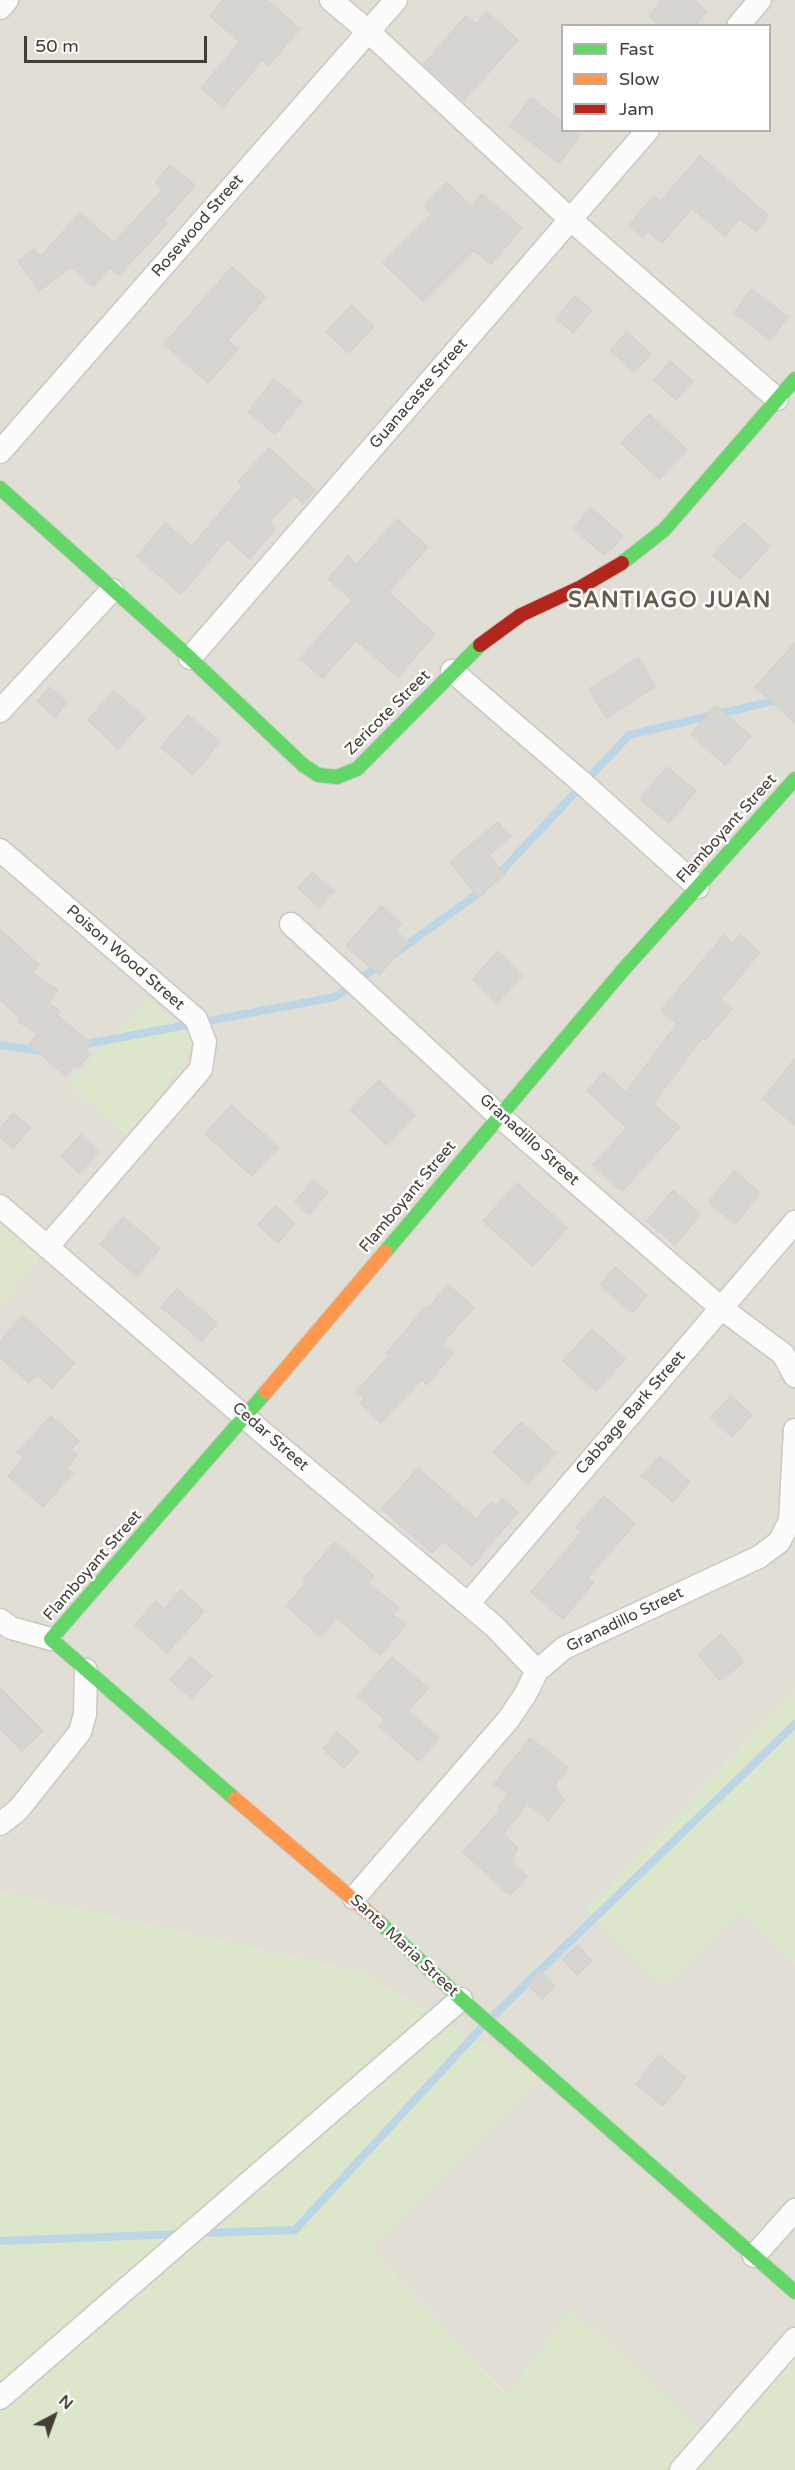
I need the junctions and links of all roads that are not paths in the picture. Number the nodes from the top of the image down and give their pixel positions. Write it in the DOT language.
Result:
graph roads {
  1 [pos="6,0"];
  2 [pos="331,0"];
  3 [pos="396,0"];
  4 [pos="760,0"];
  5 [pos="0,8"];
  6 [pos="740,24"];
  7 [pos="369,32"];
  8 [pos="646,132"];
  9 [pos="571,220"];
  10 [pos="795,379"];
  11 [pos="777,399"];
  12 [pos="0,452"];
  13 [pos="0,488"];
  14 [pos="112,590"];
  15 [pos="190,658"];
  16 [pos="452,671"];
  17 [pos="0,711"];
  18 [pos="795,779"];
  19 [pos="0,850"];
  20 [pos="698,887"];
  21 [pos="291,924"];
  22 [pos="498,1115"];
  23 [pos="0,1206"];
  24 [pos="795,1222"];
  25 [pos="47,1247"];
  26 [pos="721,1308"];
  27 [pos="789,1352"];
  28 [pos="795,1376"];
  29 [pos="245,1417"];
  30 [pos="795,1430"];
  31 [pos="468,1604"];
  32 [pos="0,1620"];
  33 [pos="51,1639"];
  34 [pos="86,1670"];
  35 [pos="537,1671"];
  36 [pos="0,1824"];
  37 [pos="354,1898"];
  38 [pos="462,1999"];
  39 [pos="795,2210"];
  40 [pos="754,2256"];
  41 [pos="795,2292"];
  42 [pos="795,2339"];
  43 [pos="0,2397"];
  44 [pos="681,2470"];
  1 -- 5 [label="street"];
  2 -- 7 [label="street"];
  3 -- 7 [label="street, Rosewood Street"];
  4 -- 6 [label="street"];
  7 -- 9 [label="street"];
  7 -- 12 [label="street, Rosewood Street"];
  8 -- 9 [label="street, Guanacaste Street"];
  9 -- 11 [label="street"];
  9 -- 15 [label="street, Guanacaste Street"];
  10 -- 11 [label="street, Zericote Street"];
  11 -- 16 [label="street, Zericote Street"];
  13 -- 14 [label="street, Zericote Street"];
  14 -- 15 [label="street, Zericote Street"];
  14 -- 17 [label="street"];
  15 -- 16 [label="street, Zericote Street"];
  16 -- 20 [label="street"];
  18 -- 20 [label="street, Flamboyant Street"];
  19 -- 25 [label="street, Poison Wood Street"];
  20 -- 22 [label="street, Flamboyant Street"];
  21 -- 22 [label="street, Granadillo Street"];
  22 -- 26 [label="street, Granadillo Street"];
  22 -- 29 [label="street, Flamboyant Street"];
  23 -- 25 [label="street, Cedar Street"];
  24 -- 26 [label="street, Cabbage Bark Street"];
  25 -- 29 [label="street, Cedar Street"];
  26 -- 27 [label="street, Granadillo Street"];
  26 -- 31 [label="street, Cabbage Bark Street"];
  27 -- 28 [label="street, Granadillo Street"];
  29 -- 31 [label="street, Cedar Street"];
  29 -- 33 [label="street, Flamboyant Street"];
  30 -- 35 [label="street, Granadillo Street"];
  31 -- 35 [label="street, Cedar Street"];
  32 -- 33 [label="street, Santa Maria Street"];
  33 -- 34 [label="street, Santa Maria Street"];
  34 -- 36 [label="street"];
  34 -- 37 [label="street, Santa Maria Street"];
  35 -- 37 [label="street, Granadillo Street"];
  37 -- 38 [label="street, Santa Maria Street"];
  38 -- 40 [label="street, Santa Maria Street"];
  38 -- 43 [label="street"];
  39 -- 40 [label="street"];
  40 -- 41 [label="street, Santa Maria Street"];
  42 -- 44 [label="street"];
}
